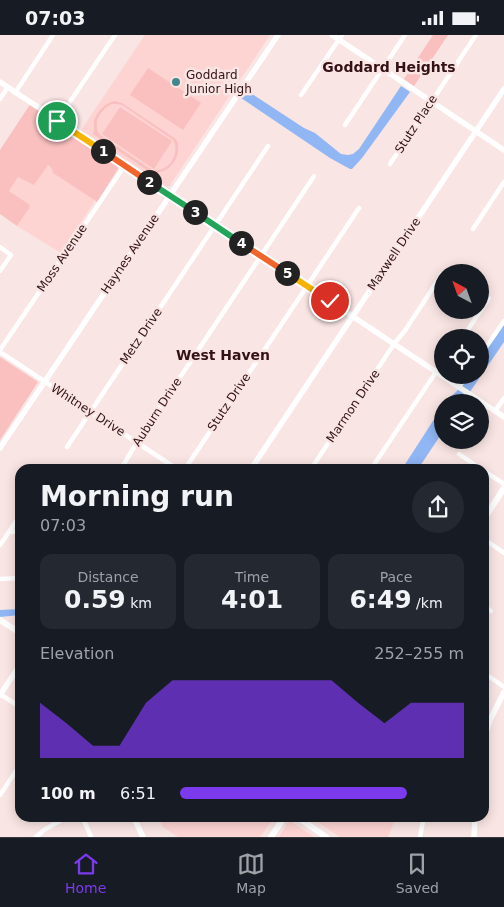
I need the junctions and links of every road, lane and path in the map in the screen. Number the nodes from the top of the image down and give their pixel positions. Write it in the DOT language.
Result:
graph roads {
  1 [pos="53,35"];
  2 [pos="115,35"];
  3 [pos="278,35"];
  4 [pos="332,35"];
  5 [pos="405,35"];
  6 [pos="476,35"];
  7 [pos="340,37"];
  8 [pos="382,69"];
  9 [pos="0,82"];
  10 [pos="7,88"];
  11 [pos="504,89"];
  12 [pos="15,93"];
  13 [pos="301,95"];
  14 [pos="0,99"];
  15 [pos="431,102"];
  16 [pos="57,121"];
  17 [pos="345,125"];
  18 [pos="476,131"];
  19 [pos="268,146"];
  20 [pos="504,150"];
  21 [pos="390,164"];
  22 [pos="125,165"];
  23 [pos="314,176"];
  24 [pos="504,182"];
  25 [pos="170,195"];
  26 [pos="359,208"];
  27 [pos="215,225"];
  28 [pos="473,229"];
  29 [pos="0,247"];
  30 [pos="261,256"];
  31 [pos="0,271"];
  32 [pos="307,286"];
  33 [pos="434,287"];
  34 [pos="353,316"];
  35 [pos="504,321"];
  36 [pos="489,343"];
  37 [pos="394,344"];
  38 [pos="0,351"];
  39 [pos="434,370"];
  40 [pos="434,374"];
  41 [pos="44,381"];
  42 [pos="455,384"];
  43 [pos="461,384"];
  44 [pos="459,387"];
  45 [pos="504,398"];
  46 [pos="495,411"];
  47 [pos="90,412"];
  48 [pos="503,415"];
  49 [pos="137,442"];
  50 [pos="67,447"];
  51 [pos="0,448"];
  52 [pos="459,454"];
  53 [pos="124,464"];
  54 [pos="170,464"];
  55 [pos="188,464"];
  56 [pos="254,464"];
  57 [pos="314,464"];
  58 [pos="374,464"];
  59 [pos="473,464"];
  60 [pos="489,474"];
  61 [pos="504,484"];
  62 [pos="504,488"];
  63 [pos="489,511"];
  64 [pos="15,523"];
  65 [pos="15,531"];
  66 [pos="9,532"];
  67 [pos="489,542"];
  68 [pos="0,545"];
  69 [pos="504,553"];
  70 [pos="15,578"];
  71 [pos="0,579"];
  72 [pos="1,621"];
  73 [pos="15,630"];
  74 [pos="15,672"];
  75 [pos="489,676"];
  76 [pos="504,687"];
  77 [pos="504,692"];
  78 [pos="0,695"];
  79 [pos="15,704"];
  80 [pos="489,724"];
  81 [pos="15,772"];
  82 [pos="0,795"];
  83 [pos="57,822"];
  84 [pos="85,822"];
  85 [pos="136,822"];
  86 [pos="281,822"];
  87 [pos="305,822"];
  88 [pos="423,822"];
  89 [pos="475,822"];
  90 [pos="36,837"];
  91 [pos="91,837"];
  92 [pos="143,837"];
  93 [pos="271,837"];
  94 [pos="326,837"];
  95 [pos="420,837"];
  96 [pos="474,837"];
  1 -- 12 [label="street"];
  2 -- 16 [label="street"];
  3 -- 25 [label="street, Haynes Avenue"];
  4 -- 7 [label="street"];
  5 -- 8 [label="street"];
  6 -- 15 [label="street, Stutz Place"];
  7 -- 8 [label="street"];
  7 -- 13 [label="street"];
  8 -- 15 [label="street"];
  8 -- 17 [label="street"];
  9 -- 10 [label="street"];
  10 -- 12 [label="street"];
  10 -- 14 [label="street"];
  11 -- 18 [label="street, Maxwell Drive"];
  12 -- 16 [label="street"];
  15 -- 18 [label="street"];
  15 -- 21 [label="street, Stutz Place"];
  16 -- 22 [label="street"];
  18 -- 20 [label="street"];
  18 -- 34 [label="street, Maxwell Drive"];
  19 -- 27 [label="street, Metz Drive"];
  22 -- 25 [label="street"];
  22 -- 38 [label="street, Moss Avenue"];
  23 -- 30 [label="street, Auburn Drive"];
  24 -- 28 [label="street"];
  25 -- 27 [label="street"];
  25 -- 41 [label="street, Haynes Avenue"];
  26 -- 32 [label="street, Stutz Drive"];
  27 -- 30 [label="street"];
  27 -- 47 [label="street, Metz Drive"];
  29 -- 31 [label="street"];
  30 -- 32 [label="street"];
  30 -- 49 [label="street, Auburn Drive"];
  32 -- 34 [label="street"];
  32 -- 55 [label="street, Stutz Drive"];
  33 -- 37 [label="street, Marmon Drive"];
  34 -- 37 [label="street"];
  34 -- 56 [label="street, Maxwell Drive"];
  35 -- 36 [label="street"];
  37 -- 39 [label="street"];
  37 -- 57 [label="street, Marmon Drive"];
  38 -- 41 [label="street, Whitney Drive"];
  40 -- 58 [label="street"];
  41 -- 47 [label="street, Whitney Drive"];
  41 -- 51 [label="street, Haynes Avenue"];
  42 -- 44 [label="street"];
  43 -- 44 [label="street"];
  44 -- 46 [label="street"];
  45 -- 46 [label="street"];
  46 -- 48 [label="street"];
  47 -- 49 [label="street, Whitney Drive"];
  47 -- 50 [label="street, Metz Drive"];
  49 -- 53 [label="street, Auburn Drive"];
  49 -- 54 [label="street, Whitney Drive"];
  52 -- 59 [label="street"];
  60 -- 61 [label="street"];
  62 -- 63 [label="main road"];
  64 -- 66 [label="street"];
  65 -- 66 [label="street"];
  66 -- 68 [label="street"];
  67 -- 69 [label="street"];
  70 -- 71 [label="street"];
  72 -- 73 [label="main road"];
  74 -- 78 [label="street"];
  75 -- 76 [label="street"];
  77 -- 80 [label="street"];
  78 -- 79 [label="street"];
  81 -- 82 [label="street"];
  83 -- 90 [label="street"];
  84 -- 91 [label="street"];
  85 -- 92 [label="street"];
  86 -- 93 [label="main road"];
  87 -- 94 [label="main road"];
  88 -- 95 [label="street"];
  89 -- 96 [label="street"];
}
